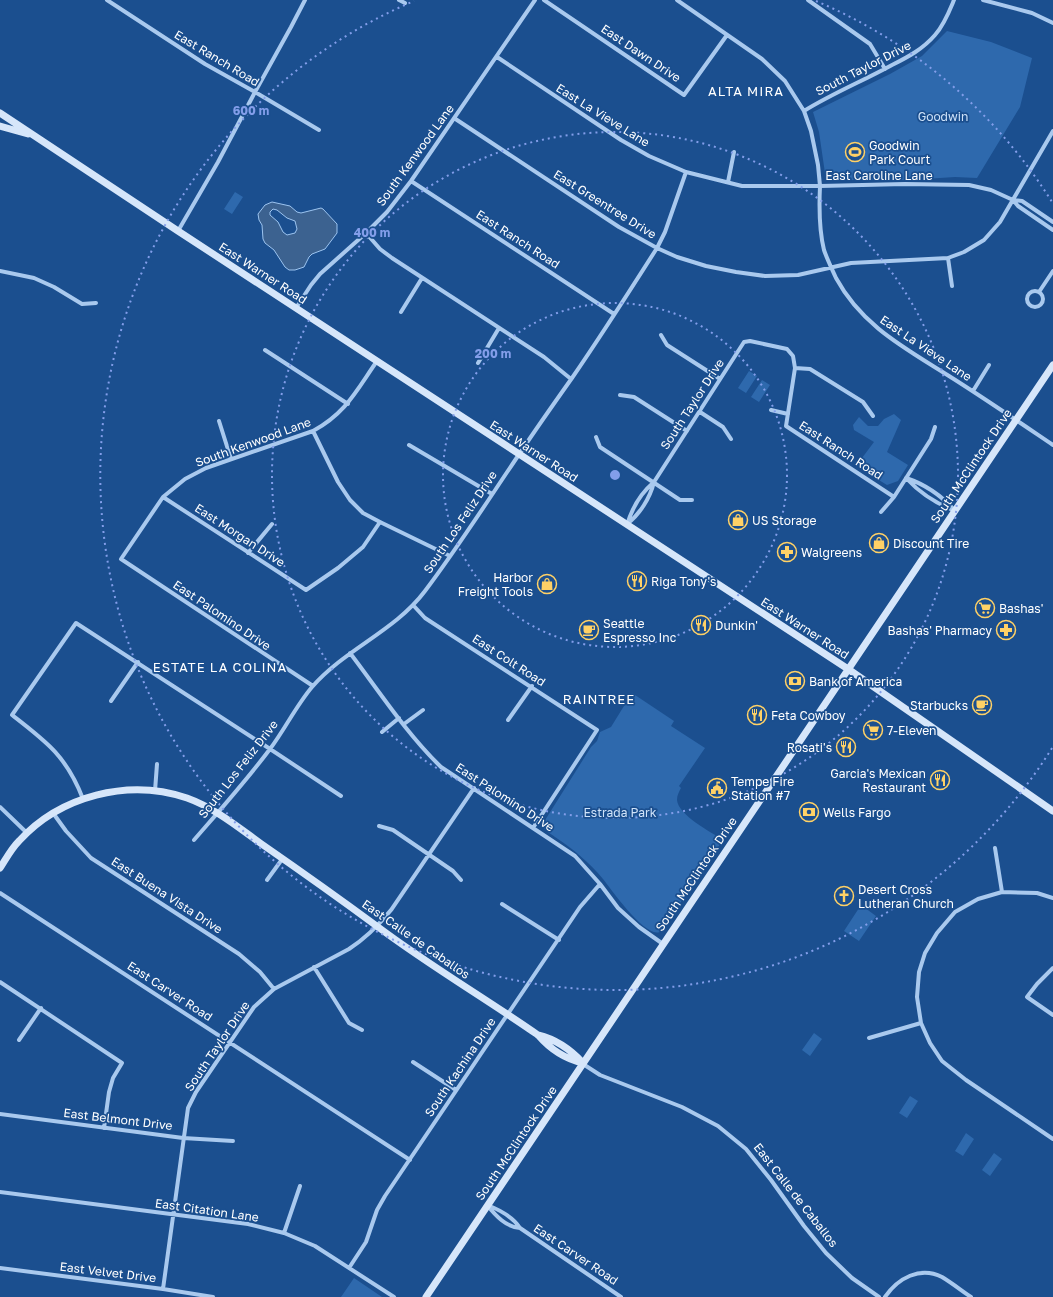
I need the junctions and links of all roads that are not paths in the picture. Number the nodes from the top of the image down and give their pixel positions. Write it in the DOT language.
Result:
graph roads {
  1 [pos="107,0"];
  2 [pos="304,0"];
  3 [pos="399,0"];
  4 [pos="535,0"];
  5 [pos="544,0"];
  6 [pos="677,0"];
  7 [pos="808,0"];
  8 [pos="954,0"];
  9 [pos="983,0"];
  10 [pos="405,4"];
  11 [pos="1053,23"];
  12 [pos="727,35"];
  13 [pos="497,57"];
  14 [pos="885,69"];
  15 [pos="255,92"];
  16 [pos="804,110"];
  17 [pos="0,113"];
  18 [pos="454,118"];
  19 [pos="0,126"];
  20 [pos="319,130"];
  21 [pos="1053,131"];
  22 [pos="36,137"];
  23 [pos="734,152"];
  24 [pos="686,172"];
  25 [pos="411,181"];
  26 [pos="728,182"];
  27 [pos="820,186"];
  28 [pos="1013,200"];
  29 [pos="1053,222"];
  30 [pos="1053,230"];
  31 [pos="178,231"];
  32 [pos="366,233"];
  33 [pos="657,248"];
  34 [pos="948,258"];
  35 [pos="831,268"];
  36 [pos="0,271"];
  37 [pos="1053,271"];
  38 [pos="422,278"];
  39 [pos="952,286"];
  40 [pos="1039,292"];
  41 [pos="96,303"];
  42 [pos="296,308"];
  43 [pos="401,312"];
  44 [pos="614,314"];
  45 [pos="499,328"];
  46 [pos="661,335"];
  47 [pos="265,350"];
  48 [pos="377,361"];
  49 [pos="478,363"];
  50 [pos="989,364"];
  51 [pos="1053,366"];
  52 [pos="795,368"];
  53 [pos="571,379"];
  54 [pos="720,379"];
  55 [pos="973,391"];
  56 [pos="620,395"];
  57 [pos="348,404"];
  58 [pos="771,410"];
  59 [pos="700,412"];
  60 [pos="788,414"];
  61 [pos="873,416"];
  62 [pos="1016,420"];
  63 [pos="220,421"];
  64 [pos="935,427"];
  65 [pos="313,431"];
  66 [pos="687,431"];
  67 [pos="596,437"];
  68 [pos="731,439"];
  69 [pos="410,445"];
  70 [pos="1053,445"];
  71 [pos="519,454"];
  72 [pos="231,459"];
  73 [pos="906,478"];
  74 [pos="654,482"];
  75 [pos="492,494"];
  76 [pos="894,496"];
  77 [pos="163,497"];
  78 [pos="692,500"];
  79 [pos="955,511"];
  80 [pos="881,512"];
  81 [pos="380,522"];
  82 [pos="272,524"];
  83 [pos="627,524"];
  84 [pos="248,552"];
  85 [pos="450,556"];
  86 [pos="121,559"];
  87 [pos="413,605"];
  88 [pos="350,653"];
  89 [pos="138,662"];
  90 [pos="848,669"];
  91 [pos="313,686"];
  92 [pos="532,686"];
  93 [pos="111,701"];
  94 [pos="424,710"];
  95 [pos="399,718"];
  96 [pos="508,720"];
  97 [pos="404,724"];
  98 [pos="382,732"];
  99 [pos="270,749"];
  100 [pos="157,764"];
  101 [pos="474,788"];
  102 [pos="155,791"];
  103 [pos="340,796"];
  104 [pos="83,799"];
  105 [pos="0,807"];
  106 [pos="1053,811"];
  107 [pos="53,813"];
  108 [pos="218,813"];
  109 [pos="380,826"];
  110 [pos="533,828"];
  111 [pos="27,833"];
  112 [pos="194,840"];
  113 [pos="995,848"];
  114 [pos="428,854"];
  115 [pos="283,858"];
  116 [pos="0,868"];
  117 [pos="267,880"];
  118 [pos="461,880"];
  119 [pos="600,884"];
  120 [pos="0,892"];
  121 [pos="1002,892"];
  122 [pos="1053,898"];
  123 [pos="502,904"];
  124 [pos="378,927"];
  125 [pos="559,940"];
  126 [pos="663,944"];
  127 [pos="314,967"];
  128 [pos="1053,968"];
  129 [pos="0,982"];
  130 [pos="274,989"];
  131 [pos="41,1008"];
  132 [pos="508,1015"];
  133 [pos="1053,1015"];
  134 [pos="921,1023"];
  135 [pos="362,1030"];
  136 [pos="869,1038"];
  137 [pos="20,1040"];
  138 [pos="229,1042"];
  139 [pos="413,1062"];
  140 [pos="583,1063"];
  141 [pos="456,1090"];
  142 [pos="0,1114"];
  143 [pos="104,1128"];
  144 [pos="183,1138"];
  145 [pos="1053,1139"];
  146 [pos="233,1140"];
  147 [pos="410,1160"];
  148 [pos="300,1186"];
  149 [pos="0,1192"];
  150 [pos="487,1205"];
  151 [pos="172,1215"];
  152 [pos="520,1228"];
  153 [pos="284,1233"];
  154 [pos="0,1268"];
  155 [pos="349,1268"];
  156 [pos="163,1289"];
  157 [pos="213,1297"];
  158 [pos="394,1297"];
  159 [pos="426,1297"];
  160 [pos="621,1297"];
  161 [pos="879,1297"];
  162 [pos="886,1297"];
  163 [pos="971,1297"];
  1 -- 15 [label="street, East Ranch Road"];
  2 -- 15 [label="street"];
  3 -- 10 [label="street"];
  4 -- 13 [label="street, South Kenwood Lane"];
  5 -- 12 [label="street, East Dawn Drive"];
  6 -- 12 [label="street, East Caroline Lane"];
  7 -- 14 [label="street"];
  8 -- 14 [label="street, South Taylor Drive"];
  9 -- 11 [label="street"];
  12 -- 16 [label="street, East Caroline Lane"];
  13 -- 18 [label="street, South Kenwood Lane"];
  13 -- 24 [label="street, East La Vieve Lane"];
  14 -- 16 [label="street, South Taylor Drive"];
  15 -- 20 [label="street, East Ranch Road"];
  15 -- 31 [label="street"];
  16 -- 27 [label="street, East Caroline Lane"];
  17 -- 22 [label="main road, East Warner Road"];
  18 -- 25 [label="street, South Kenwood Lane"];
  18 -- 33 [label="street, East Greentree Drive"];
  19 -- 22 [label="main road"];
  21 -- 28 [label="street"];
  22 -- 31 [label="main road, East Warner Road"];
  23 -- 26 [label="street"];
  24 -- 26 [label="street, East La Vieve Lane"];
  24 -- 33 [label="street, South Los Feliz Drive"];
  25 -- 32 [label="street, South Kenwood Lane"];
  25 -- 44 [label="street, East Ranch Road"];
  26 -- 27 [label="street, East La Vieve Lane"];
  27 -- 28 [label="street, East Caroline Lane"];
  27 -- 35 [label="street, East La Vieve Lane"];
  28 -- 29 [label="street, East Caroline Lane"];
  28 -- 30 [label="street, East Caroline Lane"];
  28 -- 34 [label="street"];
  31 -- 42 [label="main road, East Warner Road"];
  32 -- 38 [label="street"];
  32 -- 42 [label="street, South Kenwood Lane"];
  33 -- 35 [label="street, East Greentree Drive"];
  33 -- 44 [label="street, South Los Feliz Drive"];
  34 -- 35 [label="street"];
  34 -- 39 [label="street"];
  35 -- 55 [label="street, East La Vieve Lane"];
  36 -- 41 [label="street"];
  37 -- 40 [label="street"];
  38 -- 43 [label="street"];
  38 -- 45 [label="street"];
  42 -- 48 [label="main road, East Warner Road"];
  44 -- 53 [label="street, South Los Feliz Drive"];
  45 -- 49 [label="street"];
  45 -- 53 [label="street"];
  46 -- 54 [label="street"];
  47 -- 57 [label="street"];
  48 -- 57 [label="street, South Kenwood Lane"];
  48 -- 71 [label="main road, East Warner Road"];
  50 -- 55 [label="street"];
  51 -- 62 [label="main road, South McClintock Drive"];
  52 -- 54 [label="street, South Taylor Drive"];
  52 -- 60 [label="street, East Ranch Road"];
  52 -- 61 [label="street"];
  53 -- 71 [label="street, South Los Feliz Drive"];
  54 -- 59 [label="street, South Taylor Drive"];
  55 -- 62 [label="street, East La Vieve Lane"];
  56 -- 66 [label="street"];
  57 -- 65 [label="street, South Kenwood Lane"];
  58 -- 60 [label="street"];
  59 -- 66 [label="street, South Taylor Drive"];
  59 -- 68 [label="street"];
  60 -- 76 [label="street, East Ranch Road"];
  62 -- 70 [label="street, East La Vieve Lane"];
  62 -- 79 [label="main road, South McClintock Drive"];
  63 -- 72 [label="street"];
  64 -- 73 [label="street"];
  65 -- 72 [label="street, South Kenwood Lane"];
  65 -- 81 [label="street"];
  66 -- 74 [label="street, South Taylor Drive"];
  67 -- 74 [label="street"];
  69 -- 75 [label="street"];
  71 -- 75 [label="street, South Los Feliz Drive"];
  71 -- 83 [label="main road, East Warner Road"];
  72 -- 77 [label="street, South Kenwood Lane"];
  73 -- 76 [label="street"];
  73 -- 79 [label="street"];
  74 -- 78 [label="street"];
  74 -- 83 [label="street, South Taylor Drive"];
  74 -- 83 [label="street, South Taylor Drive"];
  75 -- 85 [label="street, South Los Feliz Drive"];
  76 -- 80 [label="street"];
  77 -- 84 [label="street, East Morgan Drive"];
  77 -- 86 [label="street, South Kenwood Lane"];
  79 -- 90 [label="main road, South McClintock Drive"];
  81 -- 84 [label="street, East Morgan Drive"];
  81 -- 85 [label="street"];
  82 -- 84 [label="street"];
  83 -- 90 [label="main road, East Warner Road"];
  85 -- 87 [label="street, South Los Feliz Drive"];
  86 -- 91 [label="street, East Palomino Drive"];
  87 -- 88 [label="street, South Los Feliz Drive"];
  87 -- 92 [label="street, East Colt Road"];
  88 -- 91 [label="street, South Los Feliz Drive"];
  88 -- 95 [label="street, East Palomino Drive"];
  89 -- 93 [label="street"];
  89 -- 99 [label="street"];
  89 -- 104 [label="street"];
  90 -- 106 [label="main road, East Warner Road"];
  90 -- 126 [label="main road, South McClintock Drive"];
  91 -- 99 [label="street, South Los Feliz Drive"];
  92 -- 96 [label="street"];
  92 -- 110 [label="street, East Colt Road"];
  94 -- 97 [label="street"];
  95 -- 97 [label="street, East Palomino Drive"];
  95 -- 98 [label="street"];
  97 -- 101 [label="street, East Palomino Drive"];
  99 -- 103 [label="street"];
  99 -- 108 [label="street, South Los Feliz Drive"];
  100 -- 102 [label="street"];
  101 -- 110 [label="street, East Palomino Drive"];
  101 -- 114 [label="street, South Taylor Drive"];
  102 -- 104 [label="main road, East Calle de Caballos"];
  102 -- 108 [label="main road, East Calle de Caballos"];
  104 -- 107 [label="main road, East Calle de Caballos"];
  105 -- 111 [label="street"];
  107 -- 111 [label="main road, East Calle de Caballos"];
  107 -- 130 [label="street, East Buena Vista Drive"];
  108 -- 112 [label="street, South Los Feliz Drive"];
  108 -- 115 [label="main road, East Calle de Caballos"];
  109 -- 114 [label="street"];
  110 -- 119 [label="street, East Palomino Drive"];
  111 -- 116 [label="main road, East Calle de Caballos"];
  113 -- 121 [label="street"];
  114 -- 118 [label="street"];
  114 -- 124 [label="street, South Taylor Drive"];
  115 -- 117 [label="street"];
  115 -- 124 [label="main road, East Calle de Caballos"];
  119 -- 125 [label="street, South Kachina Drive"];
  119 -- 126 [label="street, East Palomino Drive"];
  120 -- 138 [label="street, East Carver Road"];
  121 -- 122 [label="street"];
  121 -- 134 [label="street"];
  123 -- 125 [label="street"];
  124 -- 127 [label="street, South Taylor Drive"];
  124 -- 132 [label="main road, East Calle de Caballos"];
  125 -- 132 [label="street, South Kachina Drive"];
  126 -- 140 [label="main road, South McClintock Drive"];
  127 -- 130 [label="street, South Taylor Drive"];
  127 -- 135 [label="street"];
  128 -- 133 [label="street"];
  129 -- 131 [label="street"];
  130 -- 138 [label="street, South Taylor Drive"];
  131 -- 137 [label="street"];
  131 -- 143 [label="street"];
  132 -- 140 [label="main road, East Calle de Caballos"];
  132 -- 141 [label="street, South Kachina Drive"];
  134 -- 136 [label="street"];
  134 -- 145 [label="street"];
  138 -- 144 [label="street, South Taylor Drive"];
  138 -- 147 [label="street, East Carver Road"];
  139 -- 141 [label="street"];
  140 -- 150 [label="main road, South McClintock Drive"];
  140 -- 161 [label="street, East Calle de Caballos"];
  141 -- 147 [label="street, South Kachina Drive"];
  142 -- 143 [label="street, East Belmont Drive"];
  143 -- 144 [label="street, East Belmont Drive"];
  144 -- 146 [label="street, East Belmont Drive"];
  144 -- 151 [label="street, South Taylor Drive"];
  147 -- 155 [label="street, South Kachina Drive"];
  148 -- 153 [label="street"];
  149 -- 151 [label="street, East Citation Lane"];
  150 -- 152 [label="street, East Carver Road"];
  150 -- 152 [label="street, East Carver Road"];
  150 -- 159 [label="main road, South McClintock Drive"];
  151 -- 153 [label="street, East Citation Lane"];
  151 -- 156 [label="street, South Taylor Drive"];
  152 -- 160 [label="street, East Carver Road"];
  153 -- 155 [label="street, East Citation Lane"];
  154 -- 156 [label="street, East Velvet Drive"];
  155 -- 158 [label="street, East Citation Lane"];
  156 -- 157 [label="street, East Velvet Drive"];
  162 -- 163 [label="street"];
}
